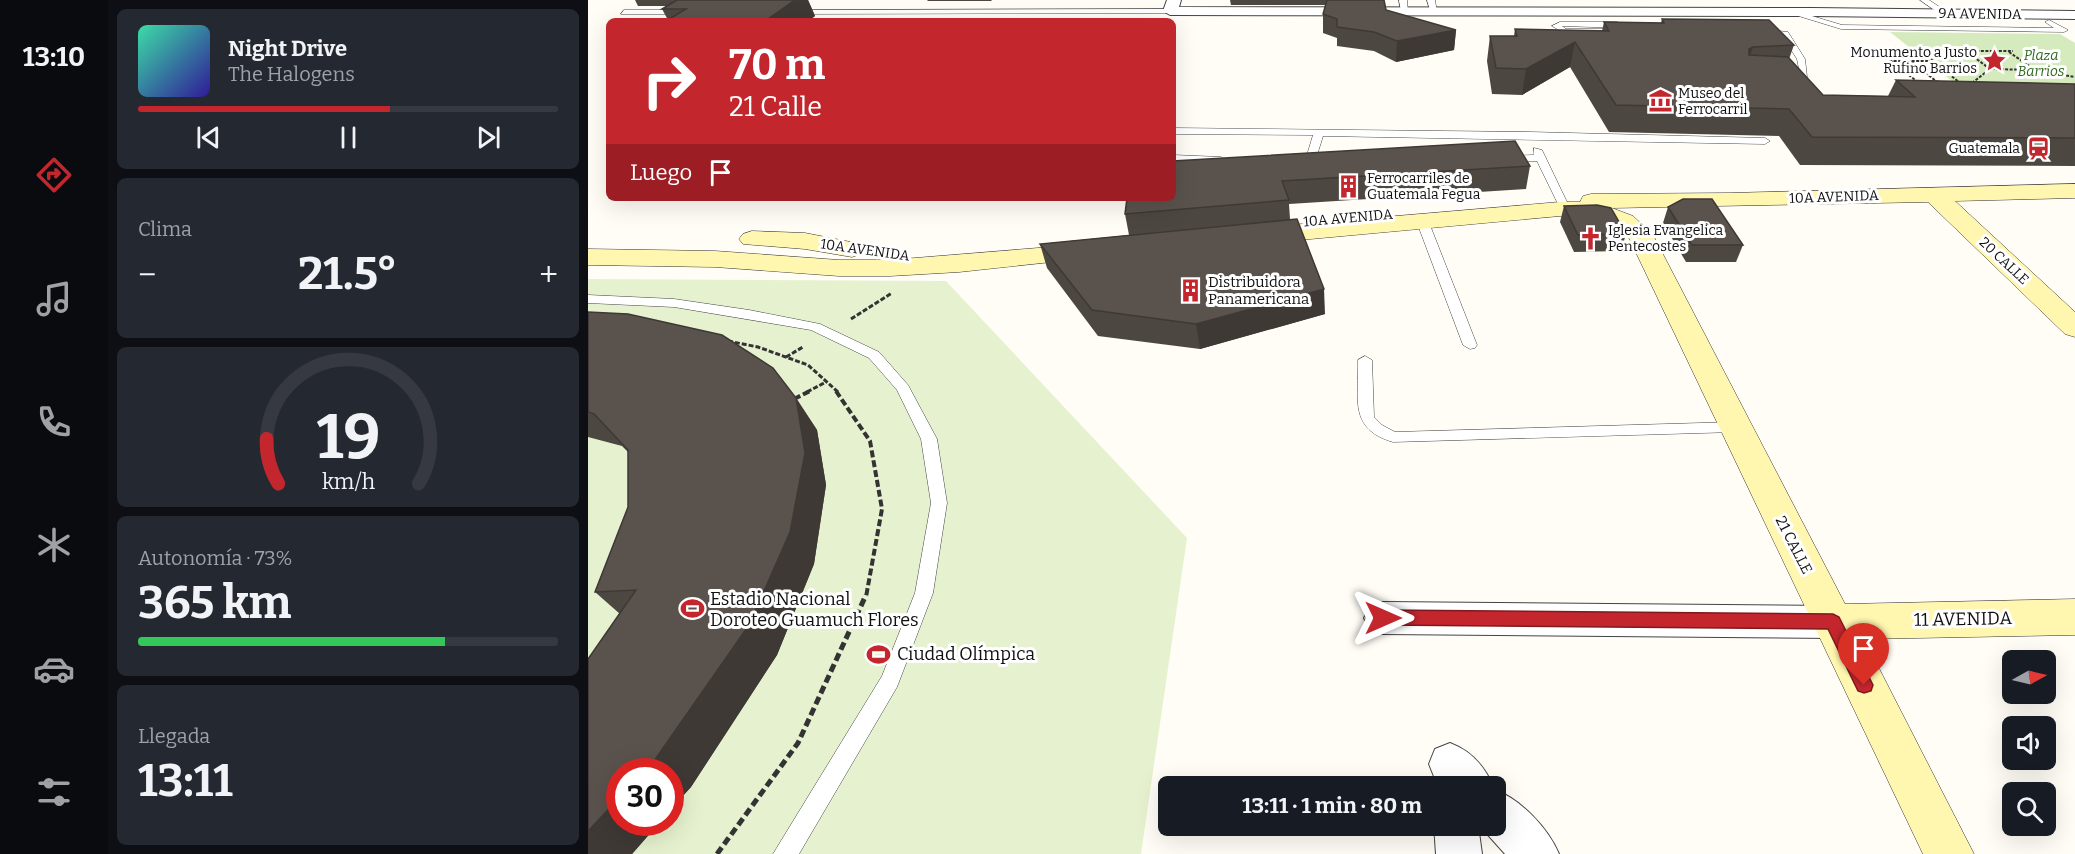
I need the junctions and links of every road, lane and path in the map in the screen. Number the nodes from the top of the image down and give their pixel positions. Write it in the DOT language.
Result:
graph roads {
  1 [pos="1924,0"];
  2 [pos="2019,0"];
  3 [pos="2037,0"];
  4 [pos="1172,6"];
  5 [pos="1199,6"];
  6 [pos="1404,6"];
  7 [pos="1433,6"];
  8 [pos="1812,10"];
  9 [pos="624,12"];
  10 [pos="695,12"];
  11 [pos="778,12"];
  12 [pos="1946,14"];
  13 [pos="1627,16"];
  14 [pos="2072,17"];
  15 [pos="2048,18"];
  16 [pos="1769,23"];
  17 [pos="2075,32"];
  18 [pos="1874,46"];
  19 [pos="1893,46"];
  20 [pos="1916,47"];
  21 [pos="1892,61"];
  22 [pos="1911,61"];
  23 [pos="1933,61"];
  24 [pos="1990,69"];
  25 [pos="2035,70"];
  26 [pos="2075,77"];
  27 [pos="1776,78"];
  28 [pos="1942,87"];
  29 [pos="1966,87"];
  30 [pos="1977,88"];
  31 [pos="1925,89"];
  32 [pos="1176,131"];
  33 [pos="1318,133"];
  34 [pos="1530,135"];
  35 [pos="1765,141"];
  36 [pos="1176,158"];
  37 [pos="1541,158"];
  38 [pos="1493,159"];
  39 [pos="1235,160"];
  40 [pos="1320,164"];
  41 [pos="2075,191"];
  42 [pos="1933,194"];
  43 [pos="1729,200"];
  44 [pos="1562,202"];
  45 [pos="1422,220"];
  46 [pos="1641,235"];
  47 [pos="588,236"];
  48 [pos="588,257"];
  49 [pos="895,290"];
  50 [pos="588,299"];
  51 [pos="858,315"];
  52 [pos="2075,328"];
  53 [pos="717,339"];
  54 [pos="1470,345"];
  55 [pos="1365,360"];
  56 [pos="826,382"];
  57 [pos="793,400"];
  58 [pos="1735,427"];
  59 [pos="2075,617"];
  60 [pos="1383,618"];
  61 [pos="1833,622"];
  62 [pos="1506,822"];
  63 [pos="1457,836"];
  64 [pos="717,854"];
  65 [pos="784,854"];
  66 [pos="1459,854"];
  67 [pos="1536,854"];
  68 [pos="1949,854"];
  1 -- 12 [label="lane"];
  2 -- 15 [label="street"];
  3 -- 14 [label="street"];
  4 -- 5 [label="street, 9A AVENIDA"];
  4 -- 11 [label="lane, 9A AVENIDA"];
  5 -- 6 [label="street, 9A AVENIDA"];
  6 -- 7 [label="street, 9A AVENIDA"];
  7 -- 13 [label="street, 9A AVENIDA"];
  8 -- 12 [label="street, 9A AVENIDA"];
  8 -- 13 [label="street, 9A AVENIDA"];
  8 -- 15 [label="lane"];
  8 -- 15 [label="lane"];
  9 -- 10 [label="lane"];
  12 -- 15 [label="street, 9A AVENIDA"];
  13 -- 13 [label="lane"];
  14 -- 15 [label="street, 9A AVENIDA"];
  15 -- 17 [label="street"];
  16 -- 27 [label="lane"];
  18 -- 21 [label="path"];
  19 -- 22 [label="path"];
  20 -- 23 [label="path"];
  21 -- 22 [label="path"];
  21 -- 31 [label="path"];
  22 -- 23 [label="path"];
  22 -- 28 [label="path"];
  23 -- 29 [label="path"];
  24 -- 25 [label="path"];
  24 -- 25 [label="path"];
  24 -- 29 [label="path"];
  25 -- 26 [label="path"];
  29 -- 30 [label="path"];
  32 -- 33 [label="lane"];
  33 -- 34 [label="lane"];
  33 -- 40 [label="lane"];
  34 -- 35 [label="lane"];
  34 -- 37 [label="lane"];
  36 -- 39 [label="lane"];
  37 -- 38 [label="lane"];
  37 -- 44 [label="lane"];
  41 -- 42 [label="main road, 10A AVENIDA"];
  42 -- 43 [label="main road, 10A AVENIDA"];
  42 -- 52 [label="main road, 20 CALLE"];
  43 -- 44 [label="main road, 10A AVENIDA"];
  43 -- 46 [label="main road"];
  44 -- 45 [label="main road, 10A AVENIDA"];
  45 -- 46 [label="main road, 10A AVENIDA"];
  45 -- 54 [label="lane"];
  46 -- 58 [label="main road, 21 CALLE"];
  47 -- 48 [label="main road, 10A AVENIDA"];
  49 -- 51 [label="path"];
  50 -- 65 [label="lane"];
  53 -- 56 [label="path"];
  55 -- 58 [label="lane"];
  56 -- 57 [label="path"];
  56 -- 64 [label="path"];
  58 -- 61 [label="main road, 21 CALLE"];
  59 -- 61 [label="main road, 11 AVENIDA"];
  60 -- 61 [label="street, 11 AVENIDA"];
  61 -- 68 [label="main road, 21 CALLE"];
  62 -- 67 [label="street"];
  63 -- 66 [label="street"];
}
